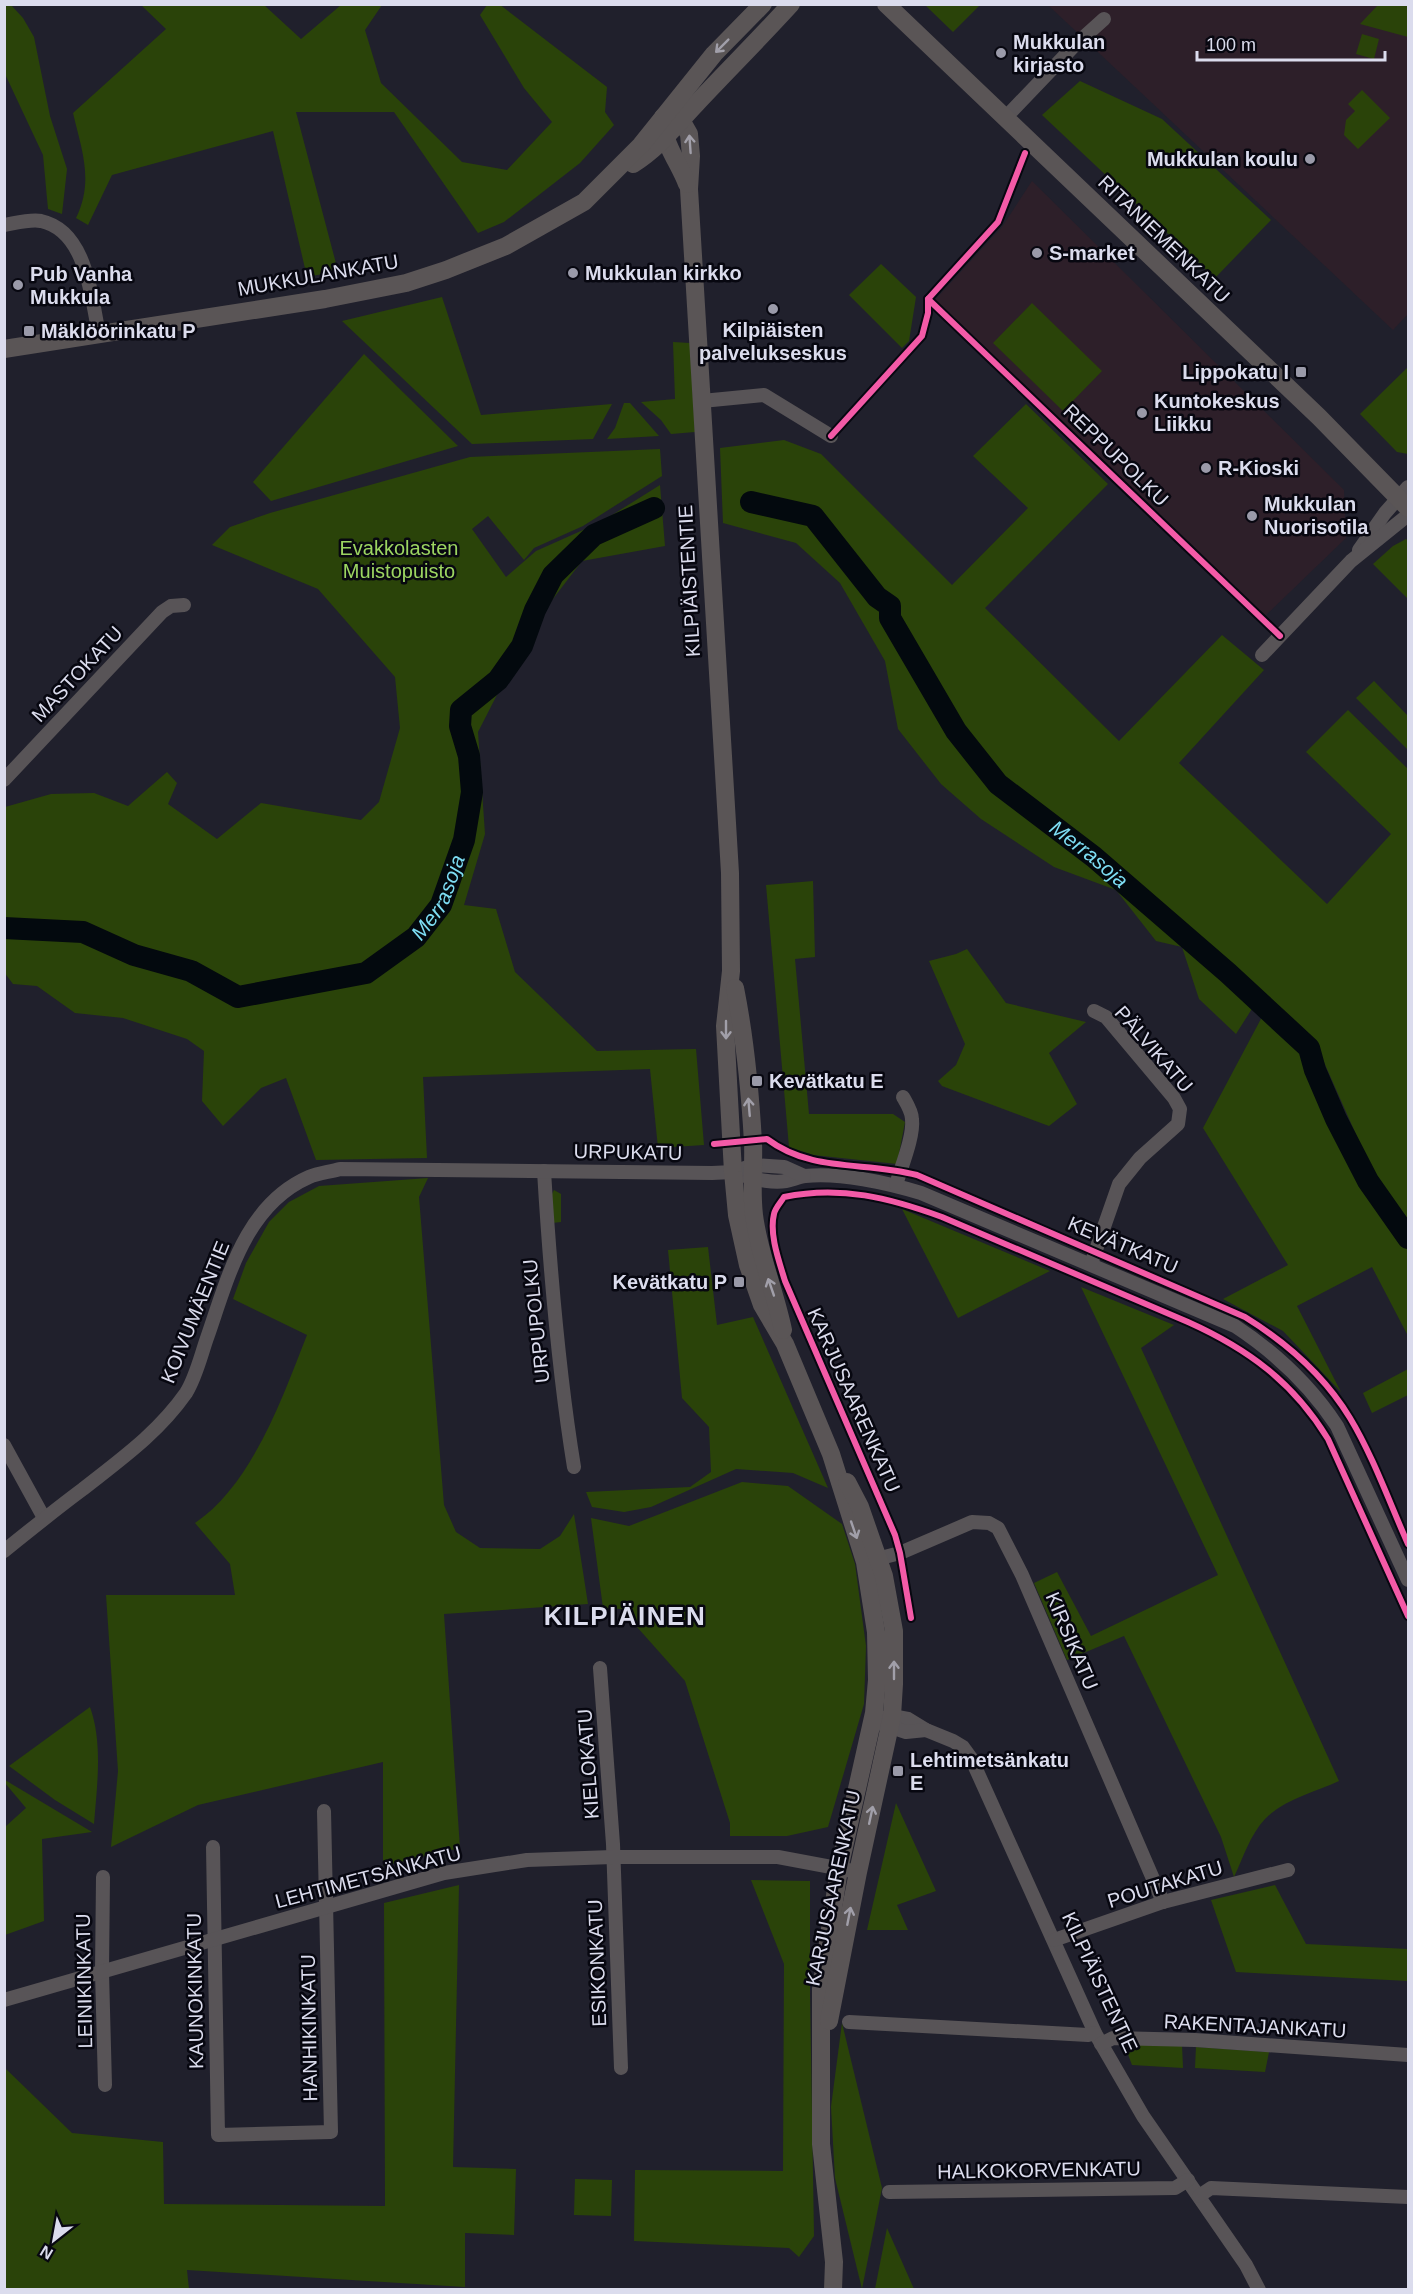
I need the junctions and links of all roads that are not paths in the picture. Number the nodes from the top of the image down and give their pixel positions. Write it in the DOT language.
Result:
graph roads {
  1 [pos="763,4"];
  2 [pos="791,4"];
  3 [pos="886,4"];
  4 [pos="902,4"];
  5 [pos="1104,19"];
  6 [pos="1008,114"];
  7 [pos="672,119"];
  8 [pos="665,139"];
  9 [pos="613,174"];
  10 [pos="689,189"];
  11 [pos="4,225"];
  12 [pos="99,334"];
  13 [pos="4,349"];
  14 [pos="702,401"];
  15 [pos="831,436"];
  16 [pos="1406,495"];
  17 [pos="1408,514"];
  18 [pos="1351,561"];
  19 [pos="184,605"];
  20 [pos="1262,655"];
  21 [pos="4,780"];
  22 [pos="731,971"];
  23 [pos="1094,1011"];
  24 [pos="903,1097"];
  25 [pos="523,1170"];
  26 [pos="544,1171"];
  27 [pos="733,1172"];
  28 [pos="754,1172"];
  29 [pos="896,1185"];
  30 [pos="1091,1264"];
  31 [pos="785,1344"];
  32 [pos="4,1445"];
  33 [pos="574,1467"];
  34 [pos="44,1518"];
  35 [pos="4,1551"];
  36 [pos="872,1560"];
  37 [pos="1408,1580"];
  38 [pos="600,1668"];
  39 [pos="881,1722"];
  40 [pos="324,1811"];
  41 [pos="213,1847"];
  42 [pos="613,1857"];
  43 [pos="839,1869"];
  44 [pos="1288,1870"];
  45 [pos="858,1872"];
  46 [pos="103,1877"];
  47 [pos="1163,1902"];
  48 [pos="327,1907"];
  49 [pos="213,1940"];
  50 [pos="1054,1940"];
  51 [pos="102,1972"];
  52 [pos="4,2000"];
  53 [pos="849,2022"];
  54 [pos="1098,2038"];
  55 [pos="1408,2055"];
  56 [pos="821,2058"];
  57 [pos="621,2068"];
  58 [pos="105,2085"];
  59 [pos="218,2135"];
  60 [pos="1188,2180"];
  61 [pos="889,2192"];
  62 [pos="1198,2196"];
  63 [pos="1408,2197"];
  64 [pos="834,2262"];
  65 [pos="833,2289"];
  66 [pos="844,2289"];
  67 [pos="1259,2289"];
  1 -- 7 [label="street, MUKKULANKATU, one-way"];
  2 -- 7 [label="street, MUKKULANKATU"];
  3 -- 6 [label="street, RITANIEMENKATU"];
  4 -- 6 [label="street, RITANIEMENKATU"];
  5 -- 6 [label="street"];
  6 -- 16 [label="street, RITANIEMENKATU"];
  7 -- 8 [label="street, MUKKULANKATU"];
  7 -- 9 [label="street, MUKKULANKATU"];
  10 -- 7 [label="street, KILPIÄISTENTIE, one-way"];
  8 -- 9 [label="street, MUKKULANKATU"];
  8 -- 10 [label="street, KILPIÄISTENTIE"];
  9 -- 12 [label="street, MUKKULANKATU"];
  10 -- 14 [label="street, KILPIÄISTENTIE"];
  11 -- 12 [label="street"];
  12 -- 13 [label="street, MUKKULANKATU"];
  14 -- 15 [label="street"];
  14 -- 22 [label="street, KILPIÄISTENTIE"];
  16 -- 18 [label="street"];
  17 -- 18 [label="street"];
  18 -- 20 [label="street"];
  19 -- 21 [label="street, MASTOKATU"];
  22 -- 27 [label="street, KILPIÄISTENTIE, one-way"];
  28 -- 22 [label="street, KILPIÄISTENTIE, one-way"];
  23 -- 30 [label="street, PÄLVIKATU"];
  24 -- 29 [label="street"];
  25 -- 26 [label="street, URPUKATU"];
  25 -- 34 [label="street, KOIVUMÄENTIE"];
  26 -- 27 [label="street, URPUKATU"];
  26 -- 33 [label="street, URPUPOLKU"];
  27 -- 28 [label="street, KEVÄTKATU"];
  27 -- 31 [label="street, KILPIÄISTENTIE"];
  28 -- 29 [label="street, KEVÄTKATU"];
  31 -- 28 [label="street, KILPIÄISTENTIE, one-way"];
  29 -- 30 [label="street, KEVÄTKATU"];
  30 -- 37 [label="street, KEVÄTKATU"];
  31 -- 36 [label="street, KILPIÄISTENTIE"];
  32 -- 34 [label="street"];
  34 -- 35 [label="street, KOIVUMÄENTIE"];
  36 -- 39 [label="street, KILPIÄISTENTIE"];
  36 -- 47 [label="street, KIRSIKATU"];
  38 -- 42 [label="street, KIELOKATU"];
  39 -- 43 [label="street, KARJUSAARENKATU"];
  45 -- 39 [label="street, KARJUSAARENKATU, one-way"];
  39 -- 50 [label="street, KILPIÄISTENTIE"];
  40 -- 48 [label="street, HANHIKINKATU"];
  41 -- 49 [label="street, KAUNOKINKATU"];
  42 -- 43 [label="street, LEHTIMETSÄNKATU"];
  42 -- 48 [label="street, LEHTIMETSÄNKATU"];
  42 -- 57 [label="street, ESIKONKATU"];
  43 -- 45 [label="street, LEHTIMETSÄNKATU"];
  43 -- 56 [label="street, KARJUSAARENKATU"];
  44 -- 47 [label="street, POUTAKATU"];
  56 -- 45 [label="street, KARJUSAARENKATU, one-way"];
  46 -- 51 [label="street, LEINIKINKATU"];
  47 -- 50 [label="street, POUTAKATU"];
  48 -- 49 [label="street, LEHTIMETSÄNKATU"];
  48 -- 59 [label="street, HANHIKINKATU"];
  49 -- 51 [label="street, LEHTIMETSÄNKATU"];
  49 -- 59 [label="street, KAUNOKINKATU"];
  50 -- 54 [label="street, KILPIÄISTENTIE"];
  51 -- 52 [label="street, LEHTIMETSÄNKATU"];
  51 -- 58 [label="street, LEINIKINKATU"];
  53 -- 54 [label="street, RAKENTAJANKATU"];
  54 -- 55 [label="street, RAKENTAJANKATU"];
  54 -- 60 [label="street, KILPIÄISTENTIE"];
  56 -- 64 [label="street, KARJUSAARENKATU"];
  60 -- 61 [label="street, HALKOKORVENKATU"];
  60 -- 62 [label="street, KILPIÄISTENTIE"];
  62 -- 63 [label="street"];
  62 -- 67 [label="street, KILPIÄISTENTIE"];
  64 -- 65 [label="street, KARJUSAARENKATU"];
  64 -- 66 [label="street, KARJUSAARENKATU"];
}
